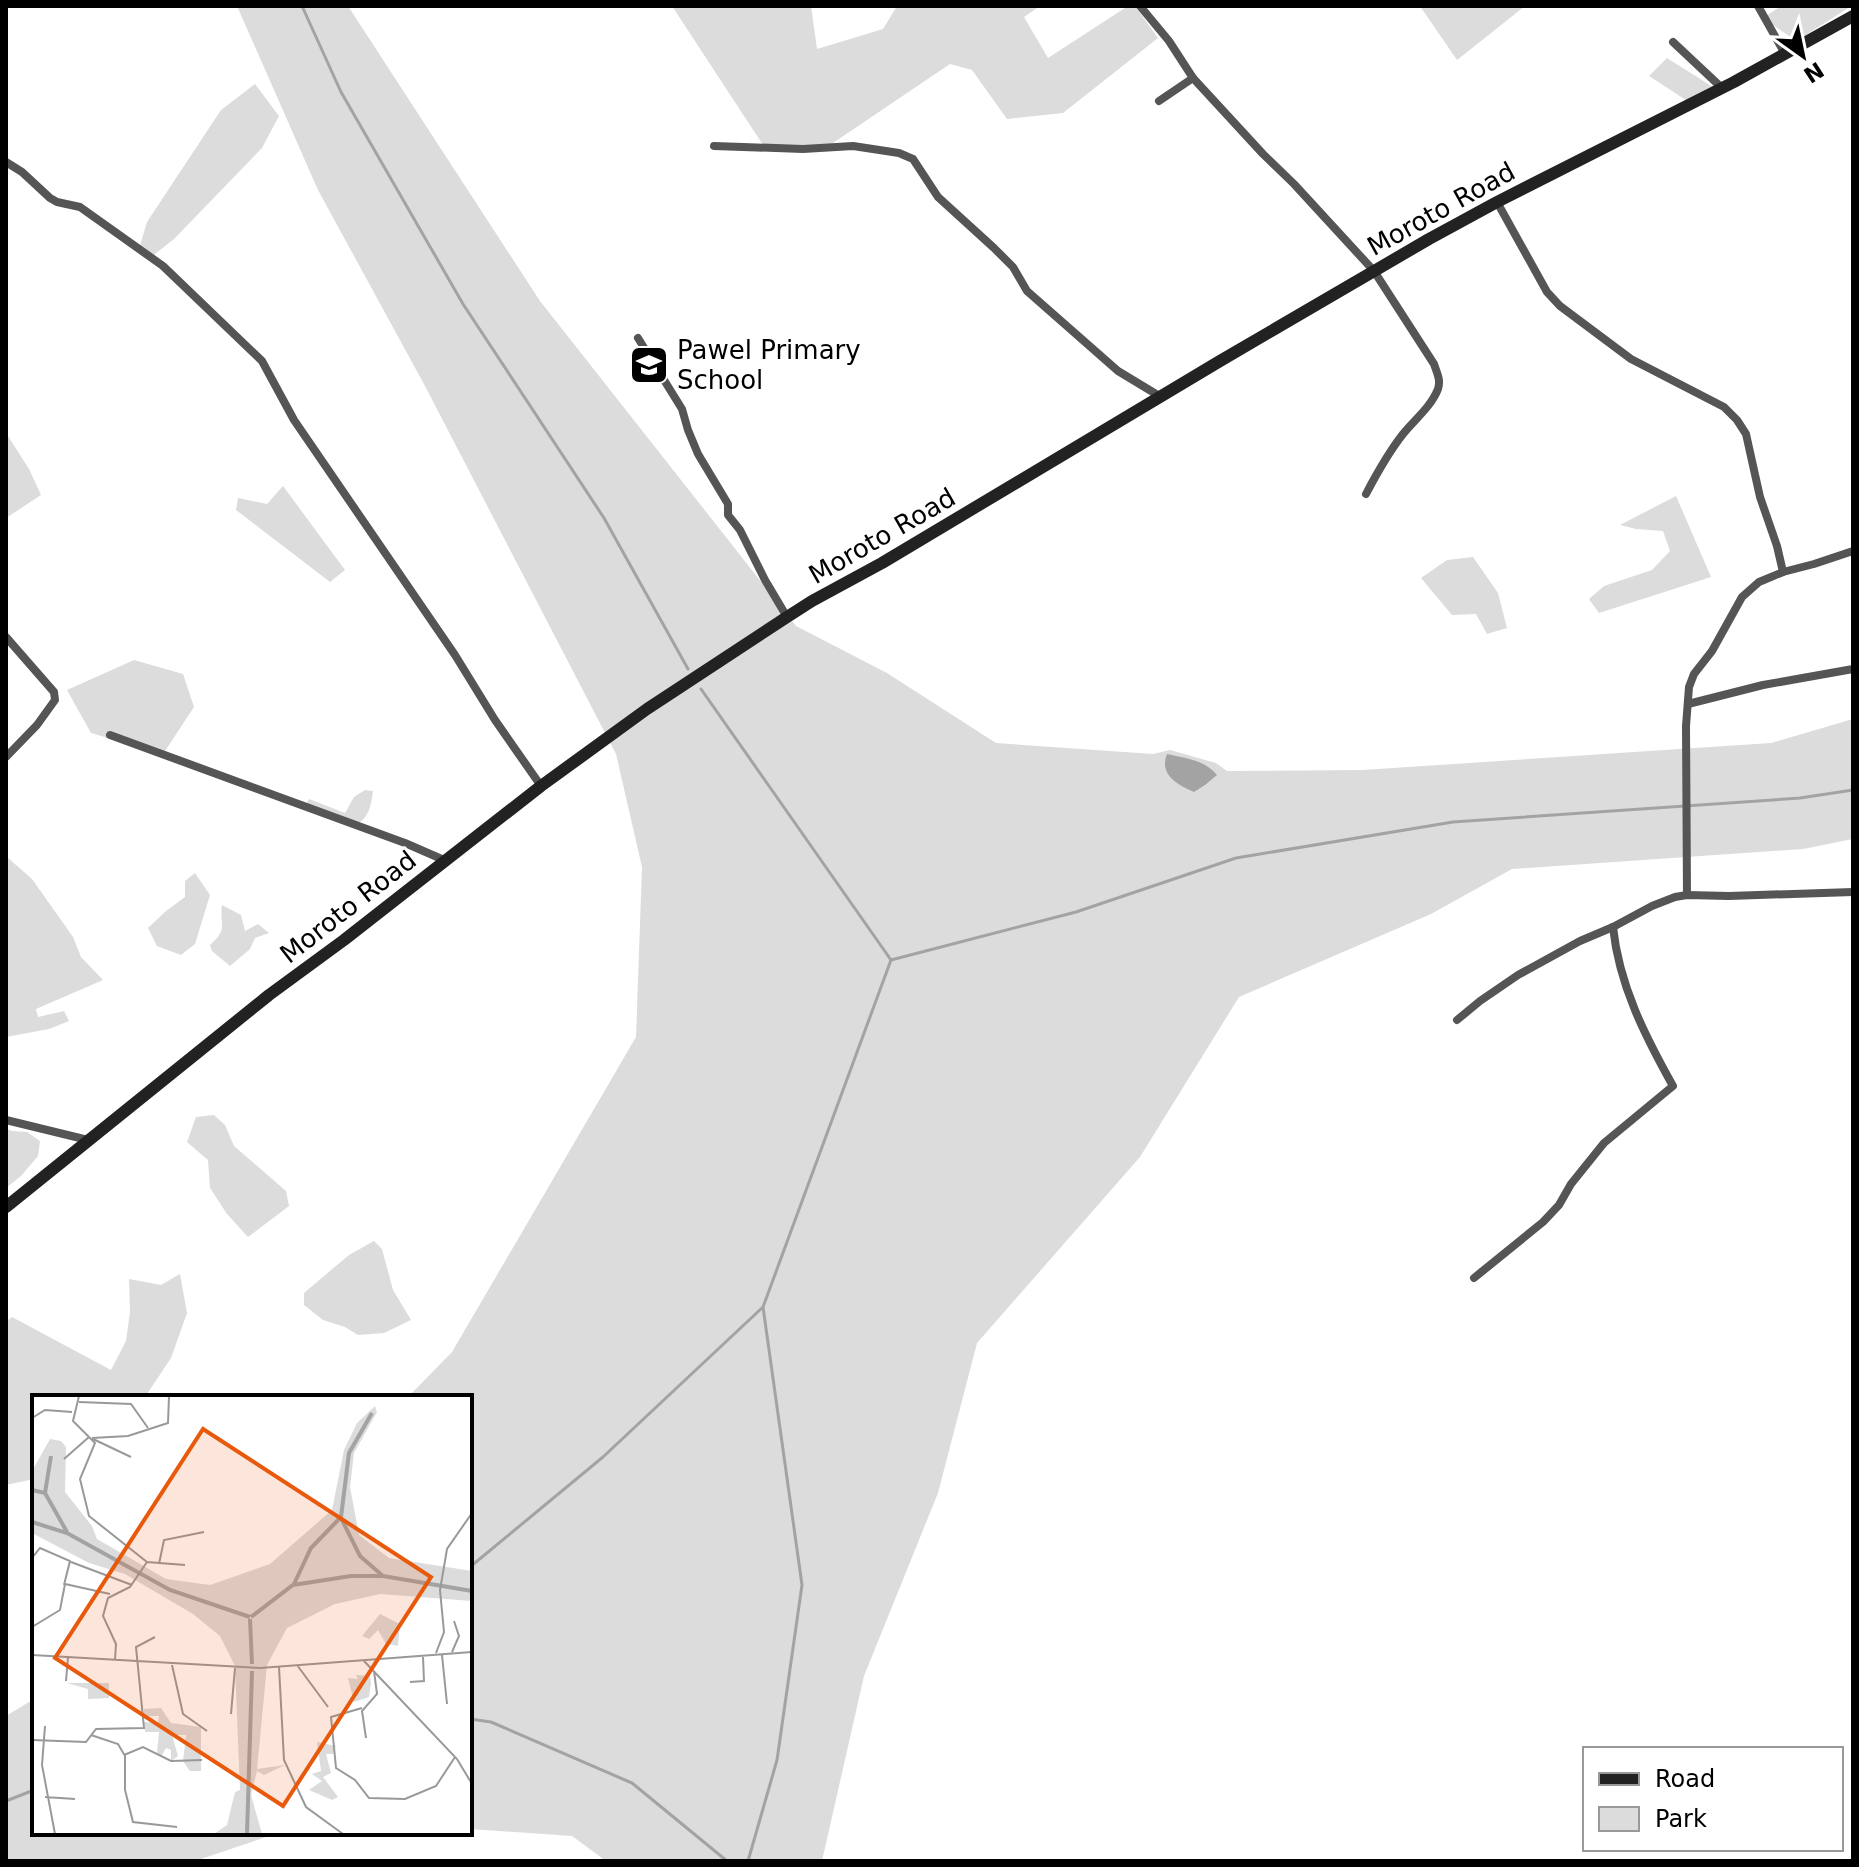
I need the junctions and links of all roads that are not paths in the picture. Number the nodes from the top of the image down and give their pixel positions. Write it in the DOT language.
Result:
graph roads {
  1 [pos="1140,6"];
  2 [pos="1758,6"];
  3 [pos="1853,16"];
  4 [pos="1673,42"];
  5 [pos="1785,54"];
  6 [pos="1193,78"];
  7 [pos="1722,88"];
  8 [pos="1159,101"];
  9 [pos="714,146"];
  10 [pos="6,162"];
  11 [pos="1497,202"];
  12 [pos="1374,271"];
  13 [pos="638,338"];
  14 [pos="1161,397"];
  15 [pos="1366,494"];
  16 [pos="1853,551"];
  17 [pos="1783,572"];
  18 [pos="787,617"];
  19 [pos="6,637"];
  20 [pos="1853,669"];
  21 [pos="1688,704"];
  22 [pos="110,735"];
  23 [pos="6,757"];
  24 [pos="541,786"];
  25 [pos="444,860"];
  26 [pos="1853,892"];
  27 [pos="1687,895"];
  28 [pos="1613,927"];
  29 [pos="1457,1020"];
  30 [pos="6,1120"];
  31 [pos="88,1140"];
  32 [pos="6,1207"];
  33 [pos="1474,1278"];
  1 -- 6 [label="street"];
  2 -- 5 [label="street"];
  3 -- 5 [label="main road, Moroto Road"];
  4 -- 7 [label="street"];
  5 -- 7 [label="main road, Moroto Road"];
  6 -- 8 [label="street"];
  6 -- 12 [label="street"];
  7 -- 11 [label="main road, Moroto Road"];
  9 -- 14 [label="street"];
  10 -- 24 [label="street"];
  11 -- 12 [label="main road, Moroto Road"];
  11 -- 17 [label="street"];
  12 -- 14 [label="main road, Moroto Road"];
  12 -- 15 [label="street"];
  13 -- 18 [label="street"];
  14 -- 18 [label="main road, Moroto Road"];
  16 -- 17 [label="street"];
  17 -- 21 [label="street"];
  18 -- 24 [label="main road, Moroto Road"];
  19 -- 23 [label="street"];
  20 -- 21 [label="street"];
  21 -- 27 [label="street"];
  22 -- 25 [label="street"];
  24 -- 25 [label="main road, Moroto Road"];
  25 -- 31 [label="main road, Moroto Road"];
  26 -- 27 [label="street"];
  27 -- 28 [label="street"];
  28 -- 29 [label="street"];
  28 -- 33 [label="street"];
  30 -- 31 [label="street"];
  31 -- 32 [label="main road, Moroto Road"];
}
